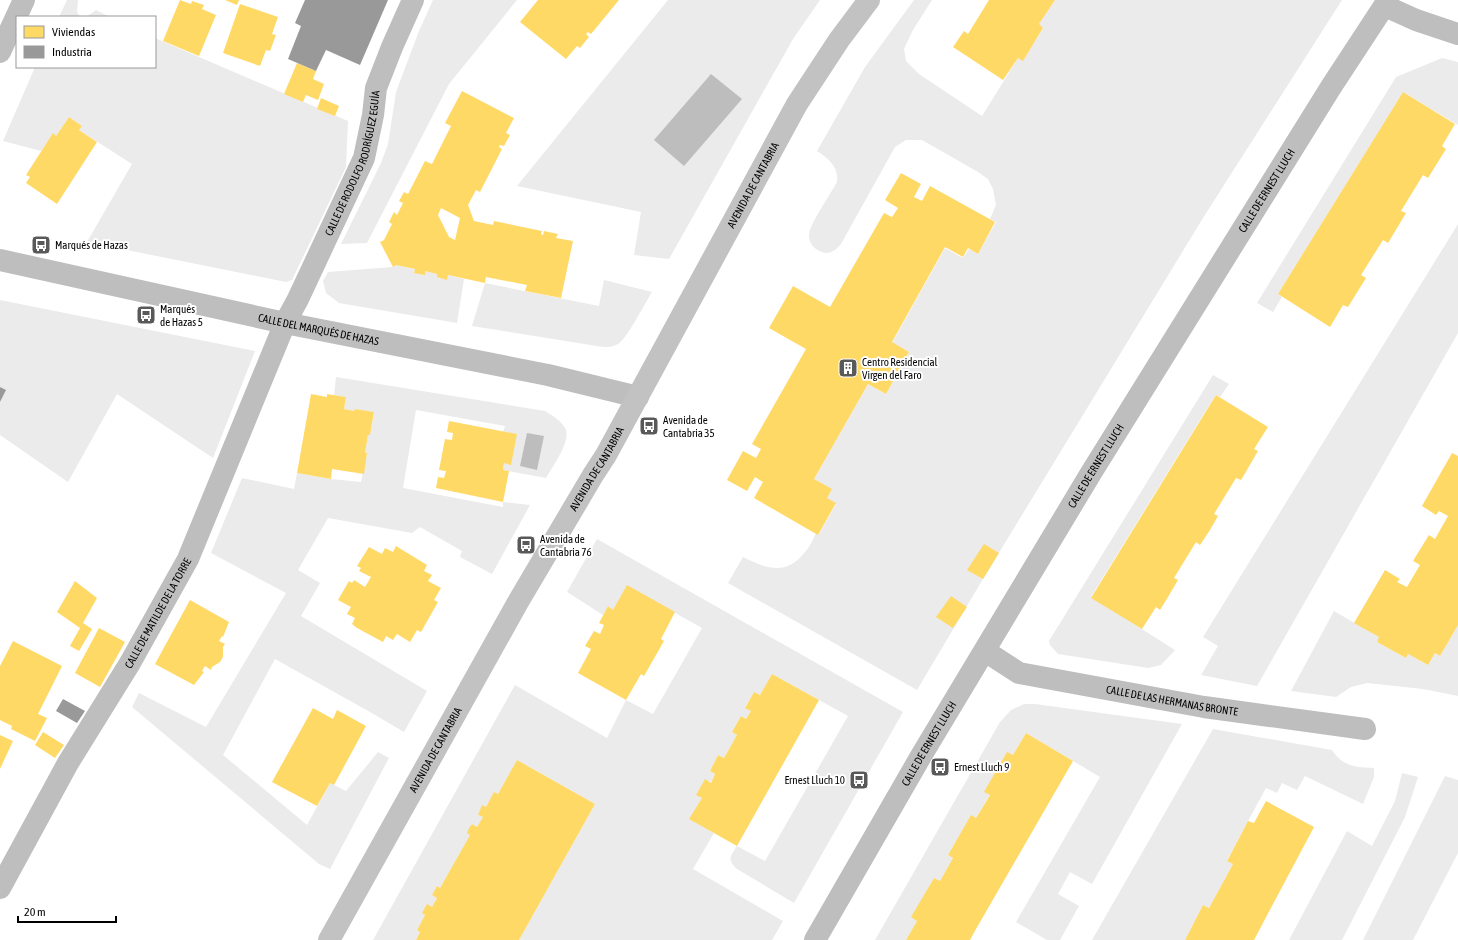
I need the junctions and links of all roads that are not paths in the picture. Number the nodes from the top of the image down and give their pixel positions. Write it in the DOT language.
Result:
graph roads {
  1 [pos="24,0"];
  2 [pos="413,0"];
  3 [pos="869,0"];
  4 [pos="1386,3"];
  5 [pos="17,16"];
  6 [pos="16,17"];
  7 [pos="1458,34"];
  8 [pos="0,52"];
  9 [pos="0,260"];
  10 [pos="285,324"];
  11 [pos="638,397"];
  12 [pos="985,651"];
  13 [pos="1365,729"];
  14 [pos="0,888"];
  15 [pos="329,940"];
  16 [pos="815,940"];
  1 -- 5 [label="street"];
  2 -- 10 [label="street, CALLE DE RODOLFO RODRÍGUEZ EGUÍA"];
  3 -- 11 [label="main road, AVENIDA DE CANTABRIA"];
  4 -- 7 [label="street"];
  4 -- 12 [label="street, CALLE DE ERNEST LLUCH"];
  6 -- 8 [label="street"];
  9 -- 10 [label="street, CALLE DEL MARQUÉS DE HAZAS"];
  10 -- 11 [label="street, CALLE DEL MARQUÉS DE HAZAS"];
  10 -- 14 [label="street, CALLE DE MATILDE DE LA TORRE"];
  11 -- 15 [label="main road, AVENIDA DE CANTABRIA"];
  12 -- 13 [label="street, CALLE DE LAS HERMANAS BRONTE"];
  12 -- 16 [label="street, CALLE DE ERNEST LLUCH"];
}
